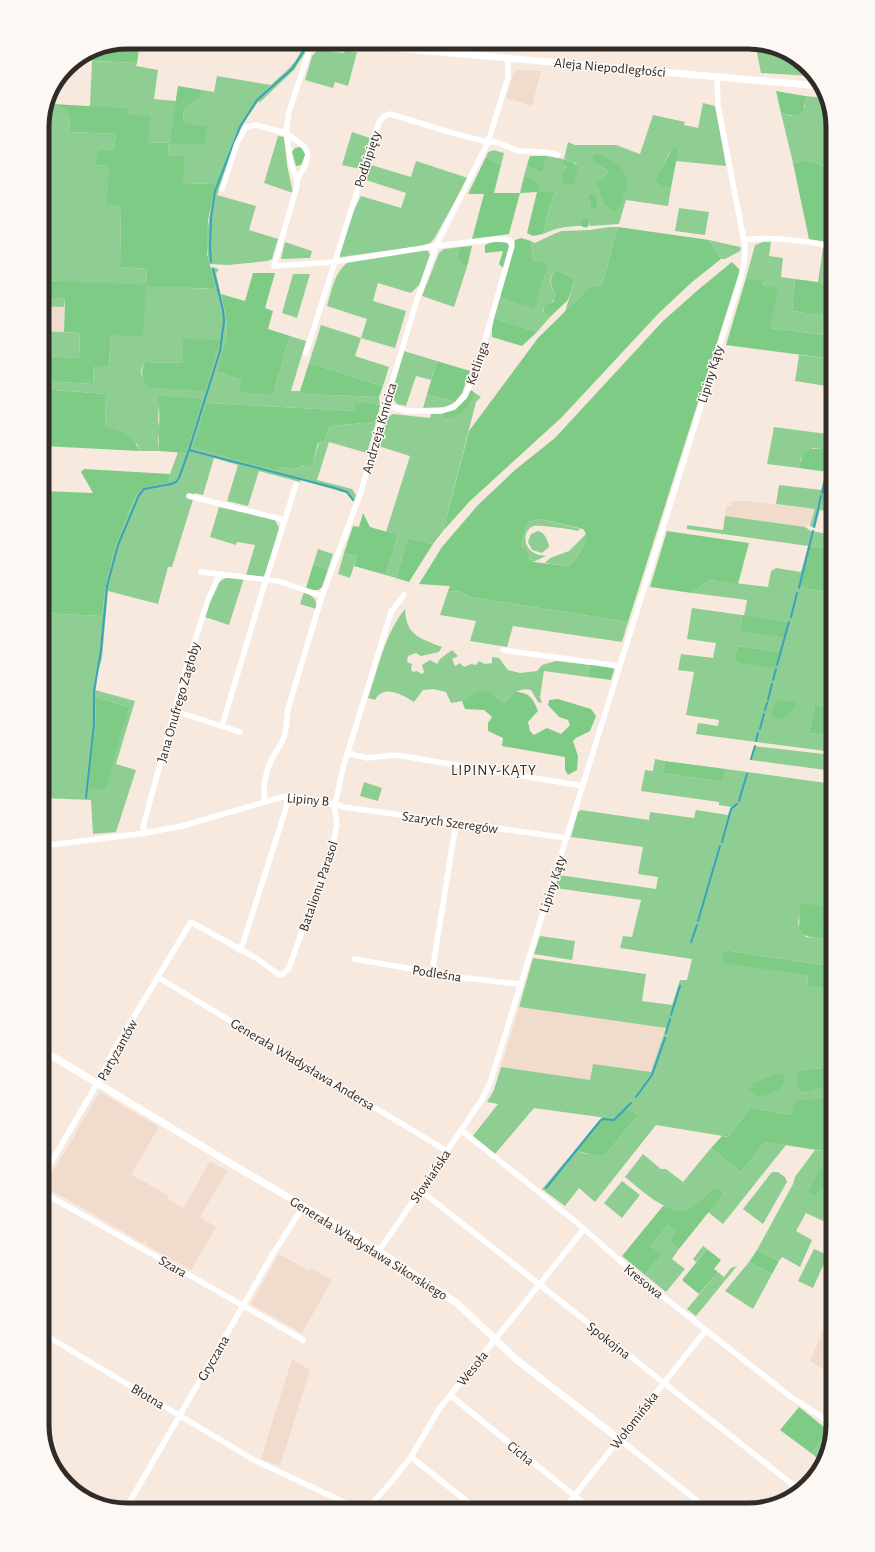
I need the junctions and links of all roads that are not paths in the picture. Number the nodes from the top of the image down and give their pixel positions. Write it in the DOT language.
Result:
graph roads {
  1 [pos="310,49"];
  2 [pos="402,49"];
  3 [pos="508,59"];
  4 [pos="718,76"];
  5 [pos="814,85"];
  6 [pos="286,133"];
  7 [pos="488,142"];
  8 [pos="558,155"];
  9 [pos="297,180"];
  10 [pos="222,189"];
  11 [pos="744,240"];
  12 [pos="826,245"];
  13 [pos="436,246"];
  14 [pos="334,262"];
  15 [pos="306,353"];
  16 [pos="385,405"];
  17 [pos="296,484"];
  18 [pos="189,496"];
  19 [pos="285,520"];
  20 [pos="201,572"];
  21 [pos="220,574"];
  22 [pos="266,579"];
  23 [pos="404,595"];
  24 [pos="322,596"];
  25 [pos="504,650"];
  26 [pos="619,666"];
  27 [pos="175,711"];
  28 [pos="222,726"];
  29 [pos="240,732"];
  30 [pos="347,754"];
  31 [pos="583,786"];
  32 [pos="287,796"];
  33 [pos="265,800"];
  34 [pos="334,803"];
  35 [pos="456,824"];
  36 [pos="145,833"];
  37 [pos="567,838"];
  38 [pos="49,845"];
  39 [pos="239,950"];
  40 [pos="354,959"];
  41 [pos="433,973"];
  42 [pos="159,978"];
  43 [pos="520,984"];
  44 [pos="49,1054"];
  45 [pos="98,1084"];
  46 [pos="481,1101"];
  47 [pos="461,1130"];
  48 [pos="447,1150"];
  49 [pos="49,1166"];
  50 [pos="420,1190"];
  51 [pos="49,1196"];
  52 [pos="303,1207"];
  53 [pos="584,1229"];
  54 [pos="379,1251"];
  55 [pos="539,1285"];
  56 [pos="243,1306"];
  57 [pos="706,1330"];
  58 [pos="49,1337"];
  59 [pos="496,1339"];
  60 [pos="303,1340"];
  61 [pos="664,1382"];
  62 [pos="450,1395"];
  63 [pos="180,1415"];
  64 [pos="826,1421"];
  65 [pos="619,1439"];
  66 [pos="411,1456"];
  67 [pos="795,1487"];
  68 [pos="574,1496"];
  69 [pos="129,1503"];
  70 [pos="346,1503"];
  71 [pos="373,1503"];
  72 [pos="469,1503"];
  73 [pos="568,1503"];
  74 [pos="583,1503"];
  75 [pos="700,1503"];
  1 -- 6 [label="street"];
  2 -- 3 [label="street, Aleja Niepodległości"];
  3 -- 4 [label="street, Aleja Niepodległości"];
  3 -- 7 [label="street, Andrzeja Kmicica"];
  4 -- 5 [label="street, Aleja Niepodległości"];
  4 -- 11 [label="street, Lipiny Kąty"];
  6 -- 9 [label="street"];
  6 -- 9 [label="street"];
  6 -- 10 [label="street"];
  7 -- 8 [label="street, Podbipięty"];
  7 -- 13 [label="street, Andrzeja Kmicica"];
  7 -- 14 [label="street, Podbipięty"];
  9 -- 14 [label="street"];
  11 -- 12 [label="street"];
  11 -- 26 [label="street, Lipiny Kąty"];
  13 -- 14 [label="street"];
  13 -- 16 [label="street, Andrzeja Kmicica"];
  13 -- 16 [label="street, Ketlinga"];
  14 -- 15 [label="street, Podbipięty"];
  16 -- 24 [label="street, Andrzeja Kmicica"];
  17 -- 19 [label="street"];
  18 -- 19 [label="street"];
  19 -- 22 [label="street"];
  20 -- 21 [label="street"];
  21 -- 22 [label="street"];
  21 -- 27 [label="street, Jana Onufrego Zagłoby"];
  22 -- 24 [label="street"];
  22 -- 28 [label="street"];
  23 -- 30 [label="street, Lipiny B"];
  24 -- 33 [label="street, Andrzeja Kmicica"];
  25 -- 26 [label="street"];
  26 -- 31 [label="street, Lipiny Kąty"];
  27 -- 28 [label="street"];
  27 -- 36 [label="street, Jana Onufrego Zagłoby"];
  28 -- 29 [label="street"];
  30 -- 31 [label="street"];
  30 -- 34 [label="street, Lipiny B"];
  31 -- 37 [label="street, Lipiny Kąty"];
  32 -- 33 [label="street, Lipiny B"];
  32 -- 34 [label="street, Lipiny B"];
  32 -- 39 [label="street"];
  33 -- 36 [label="street, Lipiny B"];
  34 -- 35 [label="street, Szarych Szeregów"];
  34 -- 39 [label="street, Batalionu Parasol"];
  35 -- 37 [label="street, Szarych Szeregów"];
  35 -- 41 [label="street"];
  36 -- 38 [label="street, Lipiny B"];
  37 -- 43 [label="street, Lipiny Kąty"];
  39 -- 42 [label="street, Partyzantów"];
  40 -- 41 [label="street, Podleśna"];
  41 -- 43 [label="street, Podleśna"];
  42 -- 45 [label="street, Partyzantów"];
  42 -- 48 [label="street, Generała Władysława Andersa"];
  43 -- 46 [label="street, Lipiny Kąty"];
  44 -- 45 [label="street, Generała Władysława Sikorskiego"];
  45 -- 49 [label="street, Partyzantów"];
  45 -- 52 [label="street, Generała Władysława Sikorskiego"];
  46 -- 47 [label="street, Słowiańska"];
  47 -- 48 [label="street, Słowiańska"];
  47 -- 53 [label="street, Kresowa"];
  48 -- 50 [label="street, Słowiańska"];
  50 -- 54 [label="street, Słowiańska"];
  50 -- 55 [label="street, Spokojna"];
  51 -- 56 [label="street, Szara"];
  52 -- 54 [label="street, Generała Władysława Sikorskiego"];
  52 -- 56 [label="street, Gryczana"];
  53 -- 55 [label="street, Wesoła"];
  53 -- 57 [label="street, Kresowa"];
  54 -- 59 [label="street, Generała Władysława Sikorskiego"];
  55 -- 59 [label="street, Wesoła"];
  55 -- 61 [label="street, Spokojna"];
  56 -- 60 [label="street, Szara"];
  56 -- 63 [label="street, Gryczana"];
  57 -- 61 [label="street, Wołomińska"];
  57 -- 64 [label="street, Kresowa"];
  58 -- 63 [label="street, Błotna"];
  59 -- 62 [label="street, Wesoła"];
  59 -- 65 [label="street, Generała Władysława Sikorskiego"];
  61 -- 65 [label="street, Wołomińska"];
  61 -- 67 [label="street, Spokojna"];
  62 -- 66 [label="street, Wesoła"];
  62 -- 68 [label="street, Cicha"];
  63 -- 69 [label="street, Gryczana"];
  63 -- 70 [label="street, Błotna"];
  65 -- 68 [label="street, Wołomińska"];
  65 -- 75 [label="street, Generała Władysława Sikorskiego"];
  66 -- 71 [label="street, Wesoła"];
  66 -- 72 [label="street"];
  68 -- 73 [label="street, Wołomińska"];
  68 -- 74 [label="street, Cicha"];
}
